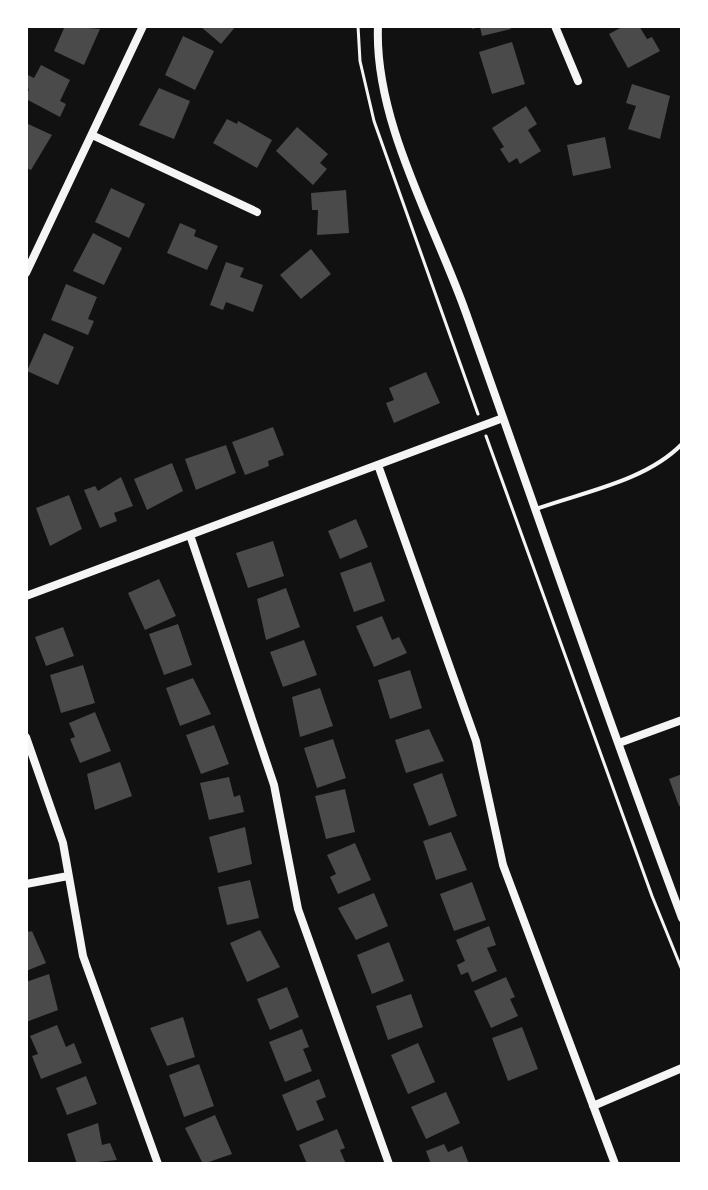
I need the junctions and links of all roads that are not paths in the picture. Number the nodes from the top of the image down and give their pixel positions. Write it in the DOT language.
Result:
graph roads {
  1 [pos="143,26"];
  2 [pos="378,26"];
  3 [pos="555,26"];
  4 [pos="578,81"];
  5 [pos="92,135"];
  6 [pos="257,212"];
  7 [pos="26,273"];
  8 [pos="503,418"];
  9 [pos="682,444"];
  10 [pos="378,465"];
  11 [pos="535,509"];
  12 [pos="190,535"];
  13 [pos="26,596"];
  14 [pos="682,720"];
  15 [pos="26,737"];
  16 [pos="619,743"];
  17 [pos="68,876"];
  18 [pos="26,884"];
  19 [pos="682,918"];
  20 [pos="682,1068"];
  21 [pos="593,1106"];
  22 [pos="158,1164"];
  23 [pos="389,1164"];
  24 [pos="615,1164"];
  1 -- 5 [label="street"];
  2 -- 8 [label="street"];
  3 -- 4 [label="street"];
  5 -- 6 [label="street"];
  5 -- 7 [label="street"];
  8 -- 10 [label="street"];
  8 -- 11 [label="street"];
  9 -- 11 [label="lane"];
  10 -- 12 [label="street"];
  10 -- 21 [label="street"];
  11 -- 16 [label="street"];
  12 -- 13 [label="street"];
  12 -- 23 [label="street"];
  14 -- 16 [label="street"];
  15 -- 17 [label="street"];
  16 -- 19 [label="street"];
  17 -- 18 [label="street"];
  17 -- 22 [label="street"];
  20 -- 21 [label="street"];
  21 -- 24 [label="street"];
}
